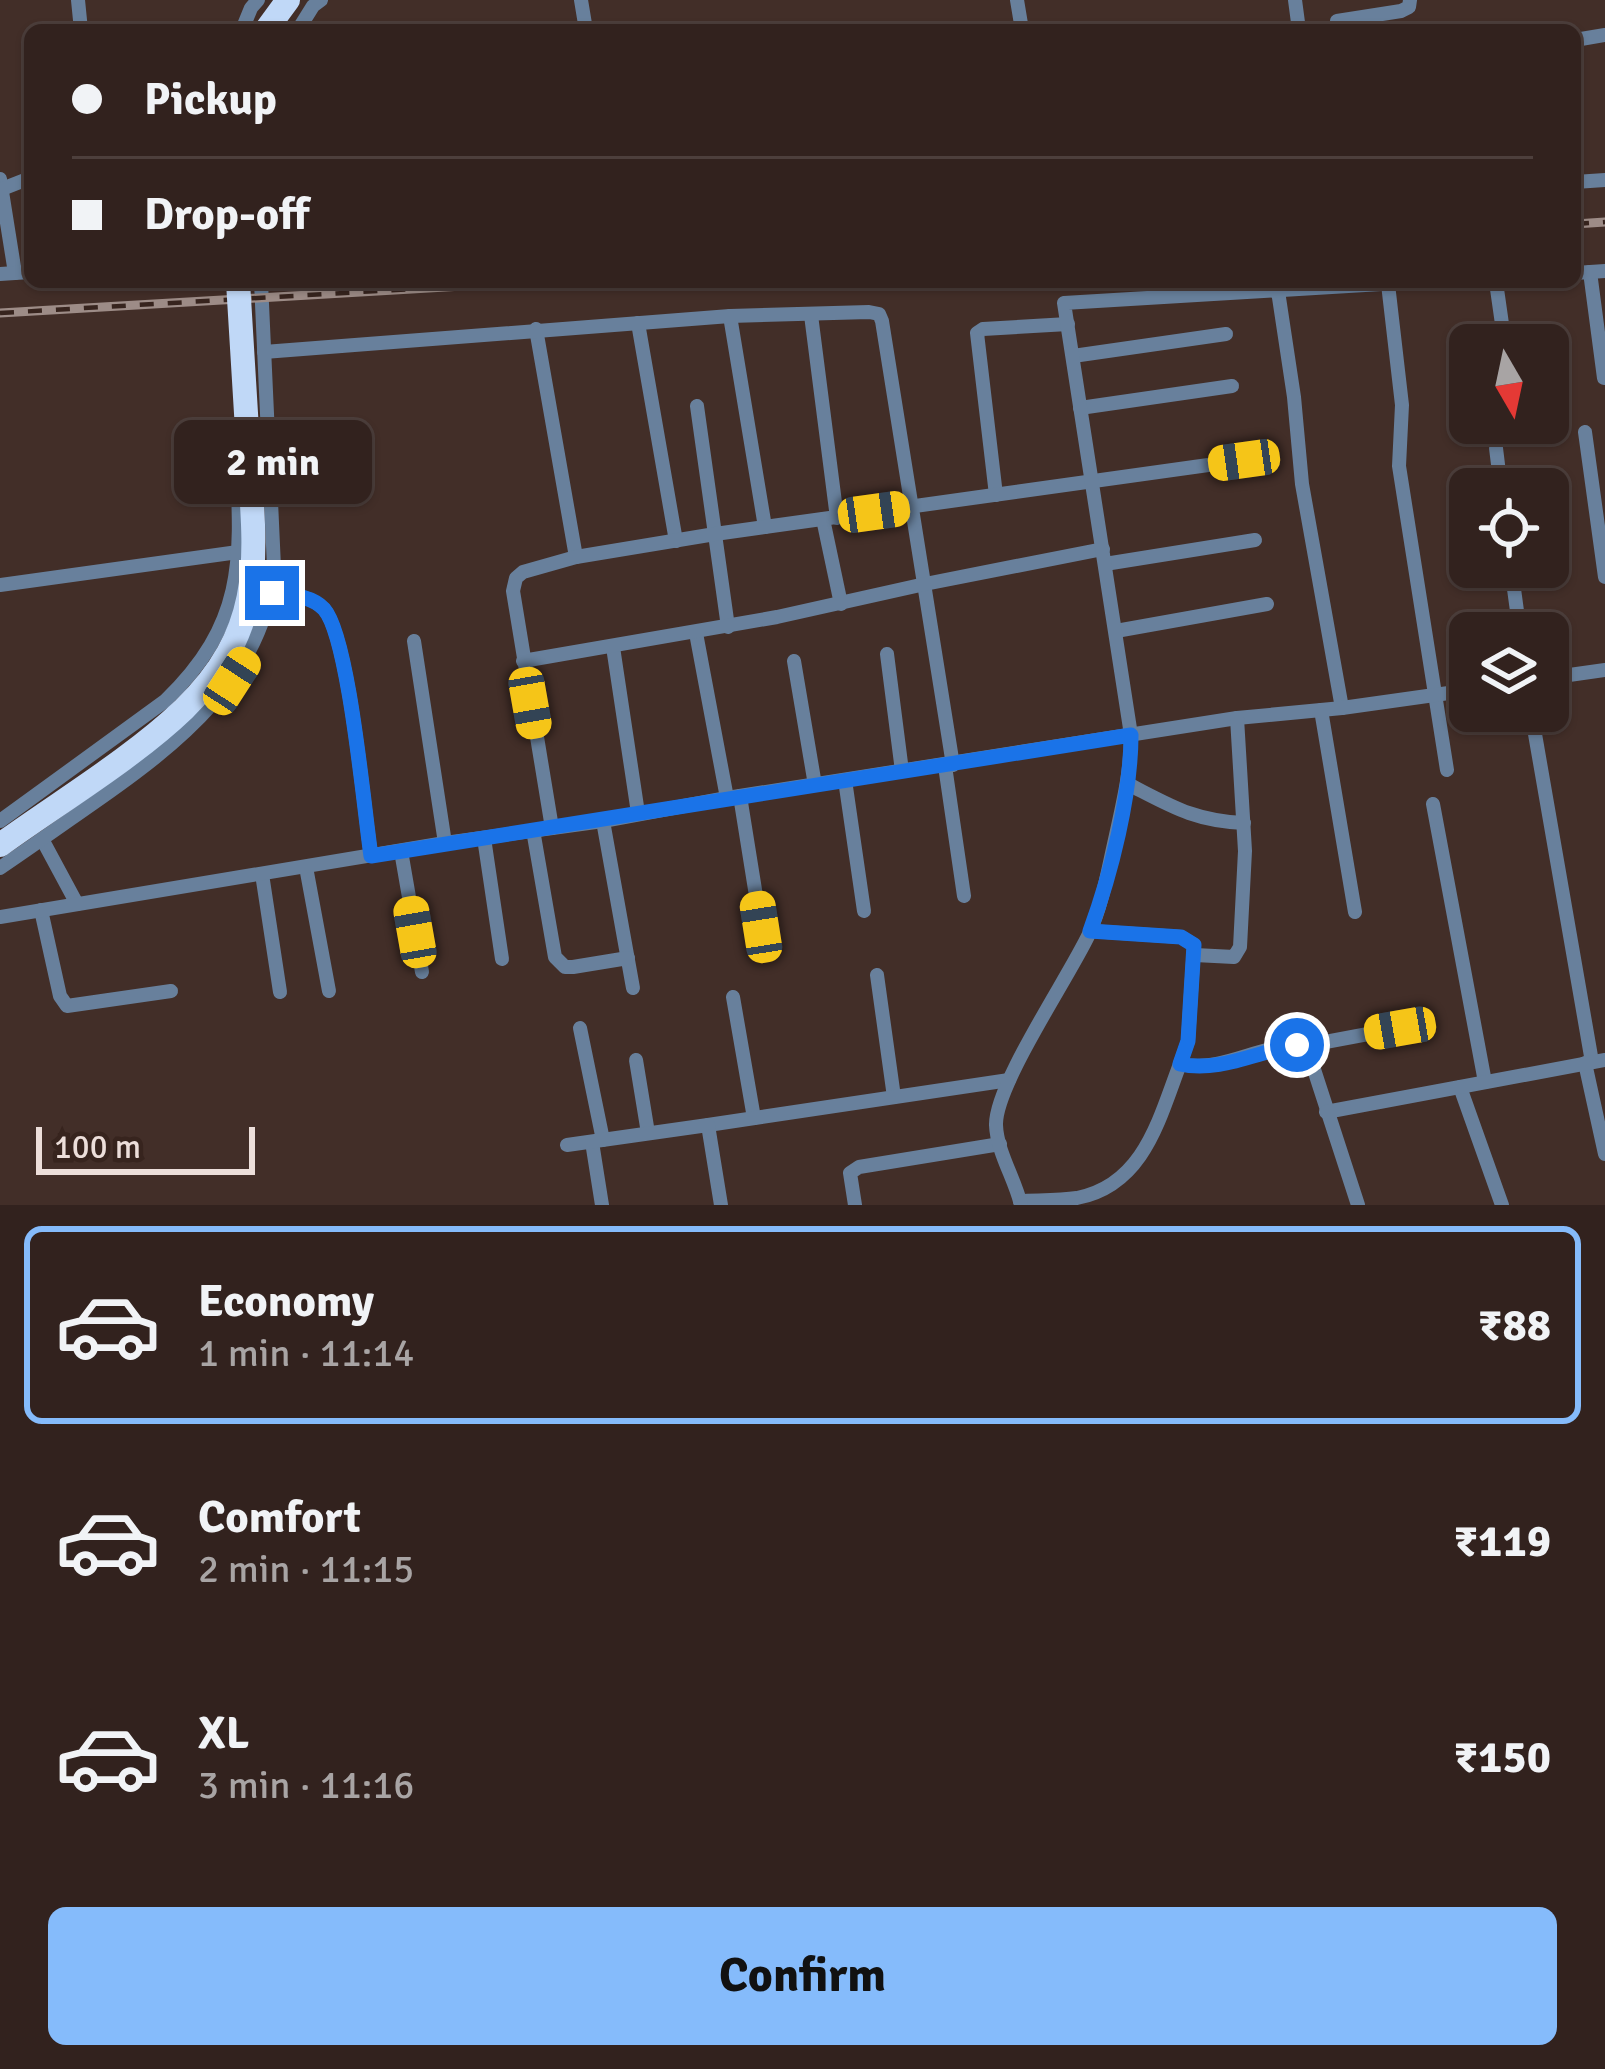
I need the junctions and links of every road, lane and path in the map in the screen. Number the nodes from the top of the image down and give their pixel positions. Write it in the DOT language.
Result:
graph roads {
  1 [pos="321,0"];
  2 [pos="1411,0"];
  3 [pos="1337,21"];
  4 [pos="302,24"];
  5 [pos="0,179"];
  6 [pos="2,189"];
  7 [pos="1590,272"];
  8 [pos="15,273"];
  9 [pos="228,288"];
  10 [pos="238,288"];
  11 [pos="261,288"];
  12 [pos="1325,288"];
  13 [pos="1388,288"];
  14 [pos="1497,288"];
  15 [pos="1278,291"];
  16 [pos="811,315"];
  17 [pos="730,316"];
  18 [pos="638,323"];
  19 [pos="1068,324"];
  20 [pos="1502,324"];
  21 [pos="536,329"];
  22 [pos="1226,334"];
  23 [pos="264,352"];
  24 [pos="1073,356"];
  25 [pos="1604,377"];
  26 [pos="1232,386"];
  27 [pos="697,406"];
  28 [pos="1080,408"];
  29 [pos="1585,433"];
  30 [pos="1496,448"];
  31 [pos="1244,460"];
  32 [pos="1499,468"];
  33 [pos="1093,481"];
  34 [pos="996,495"];
  35 [pos="910,507"];
  36 [pos="830,519"];
  37 [pos="765,527"];
  38 [pos="715,534"];
  39 [pos="1255,540"];
  40 [pos="676,541"];
  41 [pos="238,552"];
  42 [pos="1104,556"];
  43 [pos="577,557"];
  44 [pos="1605,577"];
  45 [pos="925,584"];
  46 [pos="0,585"];
  47 [pos="272,593"];
  48 [pos="841,604"];
  49 [pos="1267,604"];
  50 [pos="728,627"];
  51 [pos="1116,631"];
  52 [pos="696,633"];
  53 [pos="414,641"];
  54 [pos="613,647"];
  55 [pos="887,654"];
  56 [pos="523,661"];
  57 [pos="794,661"];
  58 [pos="1605,670"];
  59 [pos="1569,675"];
  60 [pos="1449,693"];
  61 [pos="1436,695"];
  62 [pos="1342,708"];
  63 [pos="1322,710"];
  64 [pos="1238,718"];
  65 [pos="1535,732"];
  66 [pos="1131,735"];
  67 [pos="948,765"];
  68 [pos="1447,770"];
  69 [pos="902,771"];
  70 [pos="845,780"];
  71 [pos="1128,784"];
  72 [pos="815,785"];
  73 [pos="734,797"];
  74 [pos="1433,804"];
  75 [pos="638,813"];
  76 [pos="0,820"];
  77 [pos="603,821"];
  78 [pos="1244,823"];
  79 [pos="552,828"];
  80 [pos="533,830"];
  81 [pos="484,838"];
  82 [pos="42,839"];
  83 [pos="445,843"];
  84 [pos="0,845"];
  85 [pos="401,851"];
  86 [pos="371,856"];
  87 [pos="0,868"];
  88 [pos="306,868"];
  89 [pos="262,874"];
  90 [pos="964,896"];
  91 [pos="77,904"];
  92 [pos="40,910"];
  93 [pos="864,911"];
  94 [pos="1355,912"];
  95 [pos="0,917"];
  96 [pos="761,927"];
  97 [pos="1090,931"];
  98 [pos="1195,955"];
  99 [pos="628,958"];
  100 [pos="502,959"];
  101 [pos="422,972"];
  102 [pos="877,975"];
  103 [pos="633,988"];
  104 [pos="171,991"];
  105 [pos="329,991"];
  106 [pos="280,992"];
  107 [pos="733,997"];
  108 [pos="580,1028"];
  109 [pos="1400,1028"];
  110 [pos="1304,1046"];
  111 [pos="635,1060"];
  112 [pos="1594,1062"];
  113 [pos="1180,1064"];
  114 [pos="1010,1080"];
  115 [pos="1485,1082"];
  116 [pos="1460,1087"];
  117 [pos="894,1097"];
  118 [pos="1327,1112"];
  119 [pos="754,1118"];
  120 [pos="707,1125"];
  121 [pos="648,1133"];
  122 [pos="597,1141"];
  123 [pos="1000,1144"];
  124 [pos="567,1145"];
  125 [pos="1605,1154"];
  126 [pos="1020,1203"];
  127 [pos="602,1205"];
  128 [pos="721,1205"];
  129 [pos="855,1205"];
  130 [pos="1358,1205"];
  131 [pos="1502,1205"];
  1 -- 4 [label="street"];
  2 -- 3 [label="street"];
  5 -- 6 [label="street"];
  6 -- 8 [label="street"];
  7 -- 25 [label="street"];
  9 -- 41 [label="street"];
  10 -- 84 [label="highway, bridge"];
  11 -- 23 [label="street"];
  12 -- 15 [label="street"];
  13 -- 61 [label="street"];
  14 -- 20 [label="street"];
  15 -- 19 [label="street"];
  15 -- 62 [label="street"];
  16 -- 17 [label="street"];
  16 -- 35 [label="street"];
  16 -- 36 [label="street"];
  17 -- 18 [label="street"];
  17 -- 37 [label="street"];
  18 -- 21 [label="street"];
  18 -- 40 [label="street"];
  19 -- 24 [label="street"];
  19 -- 34 [label="street"];
  21 -- 23 [label="street"];
  21 -- 43 [label="street"];
  22 -- 24 [label="street"];
  23 -- 47 [label="street"];
  24 -- 28 [label="street"];
  26 -- 28 [label="street"];
  27 -- 38 [label="street"];
  28 -- 33 [label="street"];
  29 -- 44 [label="street"];
  30 -- 32 [label="street"];
  31 -- 33 [label="street"];
  33 -- 34 [label="street"];
  33 -- 42 [label="street"];
  34 -- 35 [label="street"];
  35 -- 36 [label="street"];
  35 -- 45 [label="street"];
  36 -- 37 [label="street"];
  36 -- 48 [label="street"];
  37 -- 38 [label="street"];
  38 -- 40 [label="street"];
  38 -- 50 [label="street"];
  39 -- 42 [label="street"];
  40 -- 43 [label="street"];
  41 -- 46 [label="street"];
  41 -- 76 [label="street"];
  42 -- 45 [label="street"];
  42 -- 51 [label="street"];
  43 -- 56 [label="street"];
  45 -- 48 [label="street"];
  45 -- 67 [label="street"];
  47 -- 82 [label="street"];
  47 -- 86 [label="street"];
  48 -- 50 [label="street"];
  49 -- 51 [label="street"];
  50 -- 52 [label="street"];
  51 -- 66 [label="street"];
  52 -- 54 [label="street"];
  52 -- 73 [label="street"];
  53 -- 83 [label="street"];
  54 -- 56 [label="street"];
  54 -- 75 [label="street"];
  55 -- 69 [label="street"];
  56 -- 79 [label="street"];
  57 -- 72 [label="street"];
  58 -- 59 [label="street"];
  60 -- 61 [label="street"];
  61 -- 62 [label="street"];
  61 -- 68 [label="street"];
  62 -- 63 [label="street"];
  63 -- 64 [label="street"];
  63 -- 94 [label="street"];
  64 -- 66 [label="street"];
  64 -- 78 [label="street"];
  65 -- 112 [label="street"];
  66 -- 67 [label="street"];
  66 -- 71 [label="street"];
  67 -- 69 [label="street"];
  67 -- 90 [label="street"];
  69 -- 70 [label="street"];
  70 -- 72 [label="street"];
  70 -- 93 [label="street"];
  71 -- 78 [label="street"];
  71 -- 97 [label="street"];
  72 -- 73 [label="street"];
  73 -- 75 [label="street"];
  73 -- 96 [label="street"];
  74 -- 115 [label="street"];
  75 -- 77 [label="street"];
  77 -- 79 [label="street"];
  77 -- 99 [label="street"];
  78 -- 98 [label="street"];
  79 -- 80 [label="street"];
  80 -- 81 [label="street"];
  80 -- 99 [label="street"];
  81 -- 83 [label="street"];
  81 -- 100 [label="street"];
  82 -- 87 [label="street"];
  82 -- 91 [label="street"];
  83 -- 85 [label="street"];
  85 -- 86 [label="street"];
  85 -- 101 [label="street"];
  86 -- 88 [label="street"];
  88 -- 89 [label="street"];
  88 -- 105 [label="street"];
  89 -- 91 [label="street"];
  89 -- 106 [label="street"];
  91 -- 92 [label="street"];
  92 -- 95 [label="street"];
  92 -- 104 [label="street"];
  97 -- 98 [label="street"];
  97 -- 114 [label="street"];
  98 -- 113 [label="street"];
  99 -- 103 [label="street"];
  102 -- 117 [label="street"];
  107 -- 119 [label="street"];
  108 -- 122 [label="street"];
  109 -- 110 [label="street"];
  110 -- 113 [label="street"];
  110 -- 118 [label="street"];
  111 -- 121 [label="street"];
  112 -- 115 [label="street"];
  112 -- 125 [label="street"];
  113 -- 126 [label="street"];
  114 -- 117 [label="street"];
  114 -- 123 [label="street"];
  115 -- 116 [label="street"];
  116 -- 118 [label="street"];
  116 -- 131 [label="street"];
  117 -- 119 [label="street"];
  118 -- 130 [label="street"];
  119 -- 120 [label="street"];
  120 -- 121 [label="street"];
  120 -- 128 [label="street"];
  121 -- 122 [label="street"];
  122 -- 124 [label="street"];
  122 -- 127 [label="street"];
  123 -- 126 [label="street"];
  123 -- 129 [label="street"];
}
